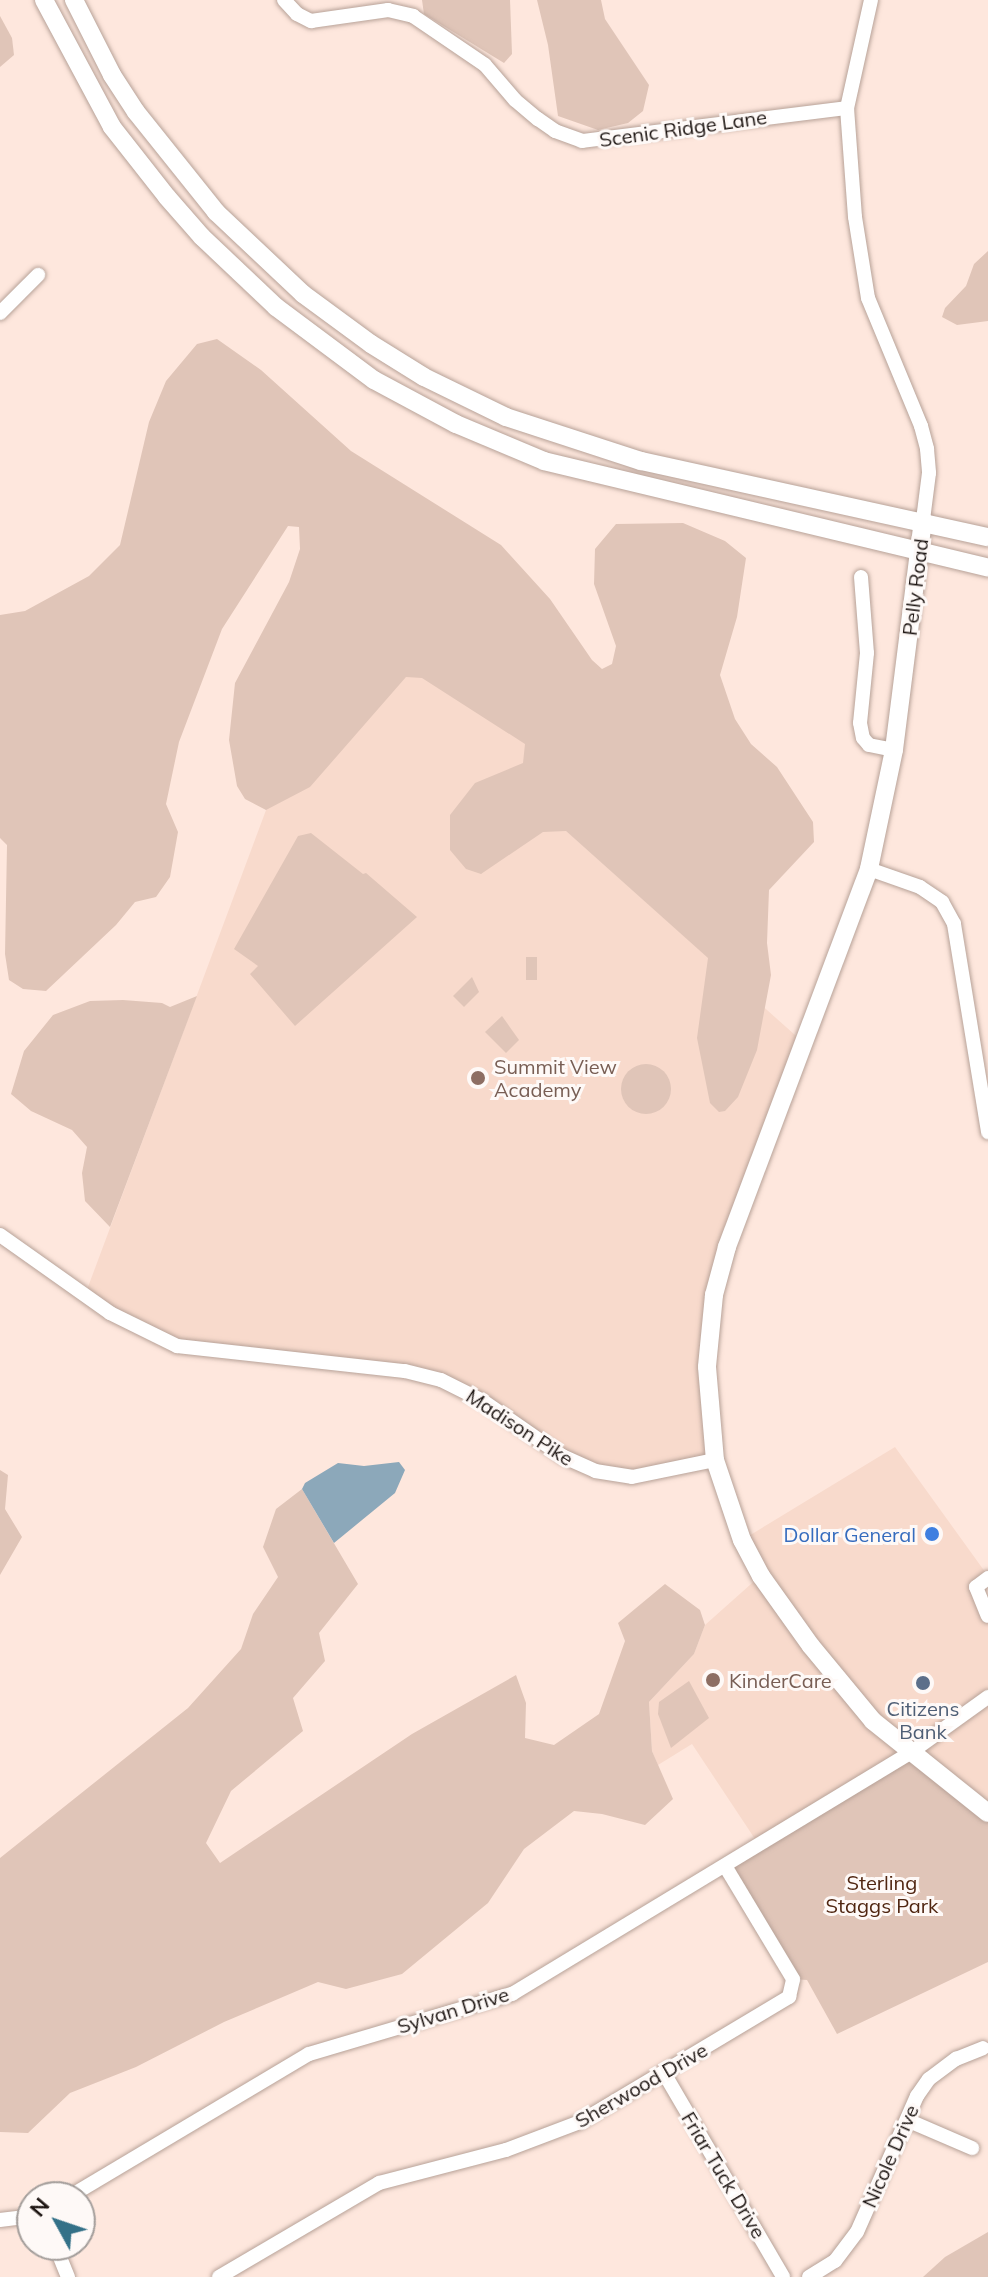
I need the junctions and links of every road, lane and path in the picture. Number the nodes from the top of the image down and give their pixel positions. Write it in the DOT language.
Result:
graph roads {
  1 [pos="44,0"];
  2 [pos="74,0"];
  3 [pos="284,0"];
  4 [pos="871,0"];
  5 [pos="847,108"];
  6 [pos="38,275"];
  7 [pos="0,313"];
  8 [pos="923,520"];
  9 [pos="988,537"];
  10 [pos="921,551"];
  11 [pos="988,568"];
  12 [pos="861,577"];
  13 [pos="894,750"];
  14 [pos="869,869"];
  15 [pos="986,1098"];
  16 [pos="988,1132"];
  17 [pos="0,1235"];
  18 [pos="715,1460"];
  19 [pos="988,1578"];
  20 [pos="988,1616"];
  21 [pos="988,1697"];
  22 [pos="910,1753"];
  23 [pos="988,1813"];
  24 [pos="725,1866"];
  25 [pos="983,2048"];
  26 [pos="664,2073"];
  27 [pos="907,2120"];
  28 [pos="972,2148"];
  29 [pos="96,2181"];
  30 [pos="219,2277"];
  31 [pos="783,2277"];
  32 [pos="809,2277"];
  1 -- 10 [label="main road"];
  2 -- 8 [label="main road"];
  3 -- 5 [label="street, Scenic Ridge Lane"];
  4 -- 5 [label="street, Pelly Road"];
  5 -- 8 [label="street, Pelly Road"];
  6 -- 7 [label="street"];
  8 -- 9 [label="main road"];
  8 -- 10 [label="main road, Pelly Road"];
  10 -- 11 [label="main road"];
  10 -- 13 [label="main road, Pelly Road"];
  12 -- 13 [label="street"];
  13 -- 14 [label="main road, Pelly Road"];
  14 -- 15 [label="street"];
  14 -- 18 [label="main road, Pelly Road"];
  15 -- 16 [label="street"];
  17 -- 18 [label="street, Madison Pike"];
  18 -- 22 [label="main road"];
  19 -- 20 [label="street"];
  21 -- 22 [label="street, Sylvan Drive"];
  22 -- 23 [label="main road"];
  22 -- 24 [label="street, Sylvan Drive"];
  24 -- 26 [label="street, Sherwood Drive"];
  24 -- 29 [label="street, Sylvan Drive"];
  25 -- 27 [label="street, Nicole Drive"];
  26 -- 30 [label="street, Sherwood Drive"];
  26 -- 31 [label="street, Friar Tuck Drive"];
  27 -- 28 [label="street"];
  27 -- 32 [label="street, Nicole Drive"];
}
